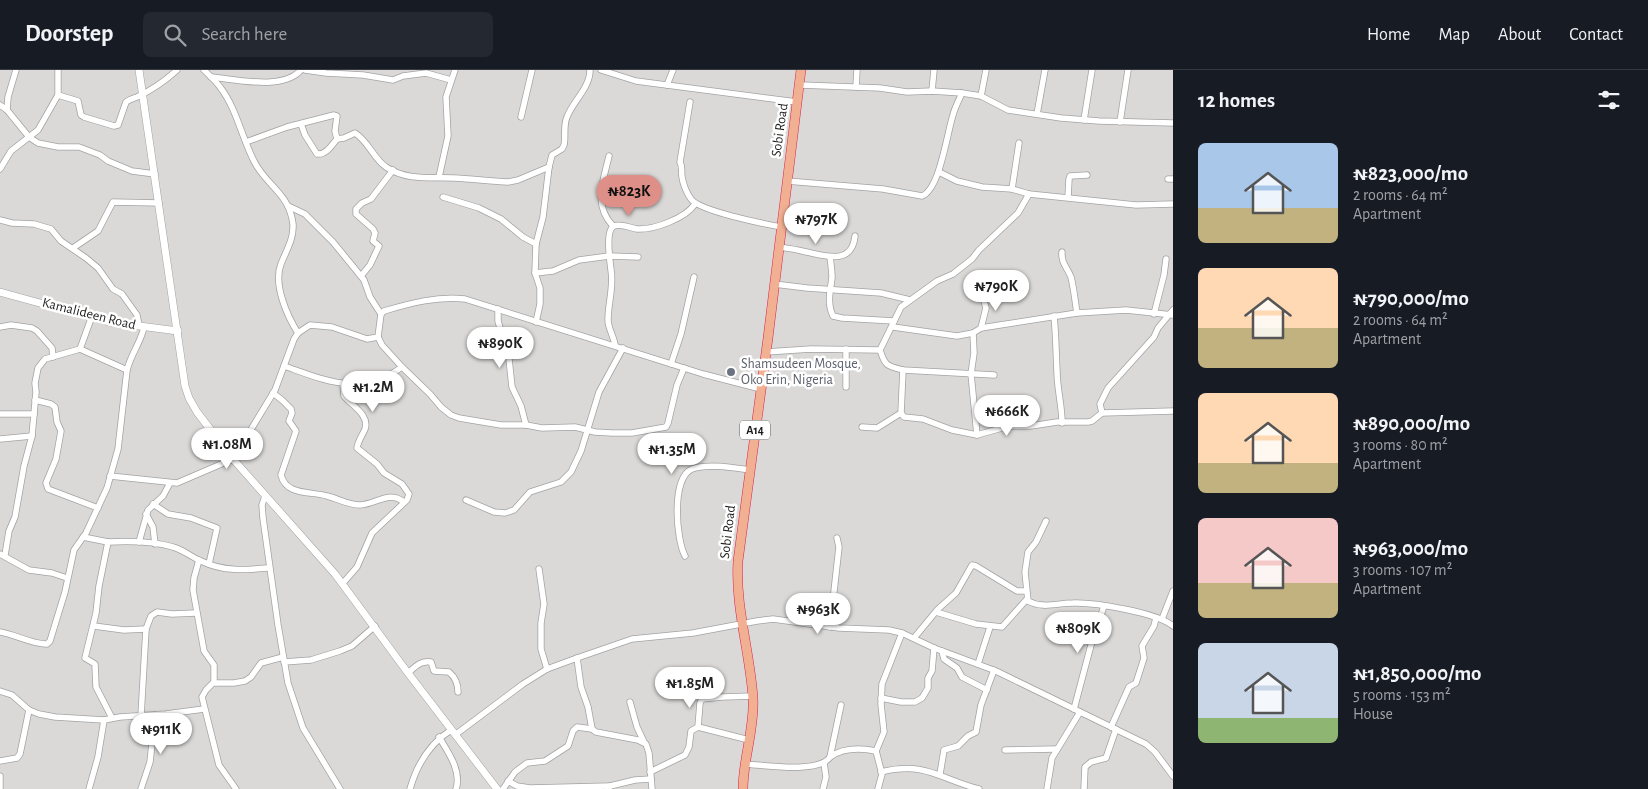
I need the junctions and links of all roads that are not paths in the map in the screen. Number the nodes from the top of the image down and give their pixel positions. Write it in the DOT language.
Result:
graph roads {
  1 [pos="16,70"];
  2 [pos="58,70"];
  3 [pos="139,70"];
  4 [pos="178,70"];
  5 [pos="204,70"];
  6 [pos="301,70"];
  7 [pos="305,70"];
  8 [pos="455,70"];
  9 [pos="532,70"];
  10 [pos="590,70"];
  11 [pos="601,70"];
  12 [pos="673,70"];
  13 [pos="801,70"];
  14 [pos="857,70"];
  15 [pos="934,70"];
  16 [pos="986,70"];
  17 [pos="1045,70"];
  18 [pos="1092,70"];
  19 [pos="1128,70"];
  20 [pos="211,77"];
  21 [pos="451,80"];
  22 [pos="667,85"];
  23 [pos="800,85"];
  24 [pos="856,87"];
  25 [pos="932,91"];
  26 [pos="142,93"];
  27 [pos="962,93"];
  28 [pos="58,95"];
  29 [pos="981,96"];
  30 [pos="690,102"];
  31 [pos="797,102"];
  32 [pos="0,105"];
  33 [pos="7,110"];
  34 [pos="1037,114"];
  35 [pos="521,118"];
  36 [pos="1084,120"];
  37 [pos="1120,122"];
  38 [pos="1173,123"];
  39 [pos="301,124"];
  40 [pos="29,137"];
  41 [pos="337,138"];
  42 [pos="246,142"];
  43 [pos="1019,143"];
  44 [pos="608,156"];
  45 [pos="549,167"];
  46 [pos="0,169"];
  47 [pos="393,170"];
  48 [pos="939,172"];
  49 [pos="155,174"];
  50 [pos="1087,174"];
  51 [pos="439,178"];
  52 [pos="787,181"];
  53 [pos="1012,190"];
  54 [pos="1029,194"];
  55 [pos="443,196"];
  56 [pos="1068,197"];
  57 [pos="159,203"];
  58 [pos="695,204"];
  59 [pos="1173,204"];
  60 [pos="288,206"];
  61 [pos="0,220"];
  62 [pos="613,226"];
  63 [pos="781,227"];
  64 [pos="855,236"];
  65 [pos="536,244"];
  66 [pos="778,247"];
  67 [pos="73,248"];
  68 [pos="1062,252"];
  69 [pos="609,256"];
  70 [pos="638,257"];
  71 [pos="830,257"];
  72 [pos="1166,259"];
  73 [pos="535,273"];
  74 [pos="361,276"];
  75 [pos="694,277"];
  76 [pos="774,284"];
  77 [pos="829,289"];
  78 [pos="0,292"];
  79 [pos="982,294"];
  80 [pos="910,300"];
  81 [pos="498,309"];
  82 [pos="1173,310"];
  83 [pos="1077,313"];
  84 [pos="382,314"];
  85 [pos="1154,314"];
  86 [pos="1170,315"];
  87 [pos="92,316"];
  88 [pos="1054,316"];
  89 [pos="536,322"];
  90 [pos="894,324"];
  91 [pos="0,327"];
  92 [pos="142,327"];
  93 [pos="980,328"];
  94 [pos="178,331"];
  95 [pos="298,332"];
  96 [pos="973,333"];
  97 [pos="378,337"];
  98 [pos="615,345"];
  99 [pos="624,348"];
  100 [pos="80,349"];
  101 [pos="846,349"];
  102 [pos="880,350"];
  103 [pos="766,352"];
  104 [pos="53,357"];
  105 [pos="671,364"];
  106 [pos="284,366"];
  107 [pos="402,367"];
  108 [pos="684,368"];
  109 [pos="127,370"];
  110 [pos="903,370"];
  111 [pos="971,374"];
  112 [pos="994,376"];
  113 [pos="343,384"];
  114 [pos="846,387"];
  115 [pos="761,389"];
  116 [pos="273,394"];
  117 [pos="36,400"];
  118 [pos="1173,411"];
  119 [pos="901,413"];
  120 [pos="1102,413"];
  121 [pos="0,414"];
  122 [pos="34,414"];
  123 [pos="1062,423"];
  124 [pos="526,425"];
  125 [pos="862,426"];
  126 [pos="587,429"];
  127 [pos="977,435"];
  128 [pos="32,436"];
  129 [pos="0,439"];
  130 [pos="233,459"];
  131 [pos="750,470"];
  132 [pos="110,476"];
  133 [pos="170,483"];
  134 [pos="265,496"];
  135 [pos="466,500"];
  136 [pos="404,502"];
  137 [pos="153,504"];
  138 [pos="98,508"];
  139 [pos="146,514"];
  140 [pos="1046,521"];
  141 [pos="83,537"];
  142 [pos="837,538"];
  143 [pos="108,542"];
  144 [pos="139,542"];
  145 [pos="155,544"];
  146 [pos="2,554"];
  147 [pos="685,556"];
  148 [pos="199,560"];
  149 [pos="209,564"];
  150 [pos="269,568"];
  151 [pos="539,569"];
  152 [pos="67,578"];
  153 [pos="343,583"];
  154 [pos="1173,590"];
  155 [pos="1026,592"];
  156 [pos="1027,600"];
  157 [pos="1104,606"];
  158 [pos="936,612"];
  159 [pos="196,613"];
  160 [pos="1159,618"];
  161 [pos="743,624"];
  162 [pos="94,626"];
  163 [pos="375,626"];
  164 [pos="1173,626"];
  165 [pos="830,627"];
  166 [pos="990,627"];
  167 [pos="146,629"];
  168 [pos="0,632"];
  169 [pos="902,633"];
  170 [pos="914,638"];
  171 [pos="934,648"];
  172 [pos="942,651"];
  173 [pos="578,658"];
  174 [pos="283,659"];
  175 [pos="978,664"];
  176 [pos="547,670"];
  177 [pos="994,670"];
  178 [pos="408,673"];
  179 [pos="214,682"];
  180 [pos="0,690"];
  181 [pos="987,690"];
  182 [pos="458,692"];
  183 [pos="753,696"];
  184 [pos="881,698"];
  185 [pos="630,702"];
  186 [pos="841,704"];
  187 [pos="204,708"];
  188 [pos="29,710"];
  189 [pos="1077,710"];
  190 [pos="155,715"];
  191 [pos="141,716"];
  192 [pos="112,718"];
  193 [pos="104,720"];
  194 [pos="698,727"];
  195 [pos="1113,728"];
  196 [pos="592,729"];
  197 [pos="453,732"];
  198 [pos="439,737"];
  199 [pos="749,740"];
  200 [pos="644,742"];
  201 [pos="1057,749"];
  202 [pos="1005,750"];
  203 [pos="876,751"];
  204 [pos="830,757"];
  205 [pos="0,761"];
  206 [pos="824,763"];
  207 [pos="745,764"];
  208 [pos="881,772"];
  209 [pos="940,774"];
  210 [pos="0,776"];
  211 [pos="650,776"];
  212 [pos="1173,776"];
  213 [pos="508,781"];
  214 [pos="609,788"];
  215 [pos="0,789"];
  216 [pos="89,789"];
  217 [pos="142,789"];
  218 [pos="236,789"];
  219 [pos="340,789"];
  220 [pos="410,789"];
  221 [pos="456,789"];
  222 [pos="497,789"];
  223 [pos="503,789"];
  224 [pos="652,789"];
  225 [pos="743,789"];
  226 [pos="823,789"];
  227 [pos="878,789"];
  228 [pos="979,789"];
  229 [pos="1047,789"];
  230 [pos="1084,789"];
  1 -- 33 [label="street"];
  2 -- 28 [label="street"];
  3 -- 26 [label="street"];
  4 -- 26 [label="street"];
  5 -- 20 [label="street"];
  6 -- 20 [label="street"];
  7 -- 21 [label="street"];
  8 -- 21 [label="street"];
  9 -- 35 [label="street"];
  10 -- 45 [label="street"];
  11 -- 22 [label="street"];
  12 -- 22 [label="street"];
  13 -- 23 [label="highway, Sobi Road / A14"];
  14 -- 24 [label="street"];
  15 -- 25 [label="street"];
  16 -- 29 [label="street"];
  17 -- 34 [label="street"];
  18 -- 36 [label="street"];
  19 -- 37 [label="street"];
  20 -- 42 [label="street"];
  21 -- 51 [label="street"];
  22 -- 31 [label="street"];
  23 -- 24 [label="street"];
  23 -- 31 [label="highway, Sobi Road / A14"];
  24 -- 25 [label="street"];
  25 -- 27 [label="street"];
  26 -- 28 [label="street"];
  26 -- 49 [label="street"];
  27 -- 29 [label="street"];
  27 -- 48 [label="street"];
  28 -- 40 [label="street"];
  29 -- 34 [label="street"];
  30 -- 58 [label="street"];
  31 -- 52 [label="highway, Sobi Road / A14"];
  32 -- 33 [label="street"];
  33 -- 40 [label="street"];
  34 -- 36 [label="street"];
  36 -- 37 [label="street"];
  37 -- 38 [label="street"];
  39 -- 41 [label="street"];
  39 -- 41 [label="street"];
  39 -- 42 [label="street"];
  40 -- 46 [label="street"];
  40 -- 49 [label="street"];
  41 -- 47 [label="street"];
  42 -- 60 [label="street"];
  43 -- 53 [label="street"];
  44 -- 62 [label="street"];
  45 -- 51 [label="street"];
  45 -- 65 [label="street"];
  47 -- 51 [label="street"];
  47 -- 74 [label="street"];
  48 -- 52 [label="street"];
  48 -- 53 [label="street"];
  49 -- 57 [label="street"];
  50 -- 56 [label="street"];
  52 -- 63 [label="highway, Sobi Road / A14"];
  53 -- 54 [label="street"];
  54 -- 56 [label="street"];
  54 -- 80 [label="street"];
  55 -- 65 [label="street"];
  56 -- 59 [label="street"];
  57 -- 67 [label="street"];
  57 -- 94 [label="street"];
  58 -- 62 [label="street"];
  58 -- 63 [label="street"];
  60 -- 74 [label="street"];
  60 -- 95 [label="street"];
  61 -- 67 [label="street"];
  62 -- 69 [label="street"];
  63 -- 66 [label="highway, Sobi Road / A14"];
  64 -- 71 [label="street"];
  65 -- 73 [label="street"];
  66 -- 71 [label="street"];
  66 -- 76 [label="highway, Sobi Road / A14"];
  67 -- 92 [label="street"];
  68 -- 83 [label="street"];
  69 -- 70 [label="street"];
  69 -- 73 [label="street"];
  69 -- 98 [label="street"];
  71 -- 77 [label="street"];
  72 -- 85 [label="street"];
  73 -- 89 [label="street"];
  74 -- 84 [label="street"];
  75 -- 105 [label="street"];
  76 -- 77 [label="street"];
  76 -- 103 [label="highway, Sobi Road / A14"];
  77 -- 80 [label="street"];
  77 -- 90 [label="street"];
  78 -- 87 [label="street, Kamalideen Road"];
  79 -- 93 [label="street"];
  80 -- 90 [label="street"];
  81 -- 84 [label="street"];
  81 -- 89 [label="street"];
  81 -- 124 [label="street"];
  82 -- 86 [label="street"];
  83 -- 85 [label="street"];
  83 -- 88 [label="street"];
  84 -- 97 [label="street"];
  85 -- 86 [label="street"];
  86 -- 120 [label="street"];
  87 -- 92 [label="street, Kamalideen Road"];
  87 -- 100 [label="street"];
  88 -- 93 [label="street"];
  88 -- 123 [label="street"];
  89 -- 98 [label="street"];
  90 -- 96 [label="street"];
  90 -- 102 [label="street"];
  91 -- 104 [label="street"];
  92 -- 94 [label="street, Kamalideen Road"];
  92 -- 109 [label="street"];
  93 -- 96 [label="street"];
  94 -- 130 [label="street"];
  95 -- 97 [label="street"];
  95 -- 106 [label="street"];
  96 -- 111 [label="street"];
  97 -- 107 [label="street"];
  98 -- 99 [label="street"];
  99 -- 105 [label="street"];
  99 -- 126 [label="street"];
  100 -- 104 [label="street"];
  100 -- 109 [label="street"];
  101 -- 102 [label="street"];
  101 -- 103 [label="street"];
  101 -- 114 [label="street"];
  102 -- 110 [label="street"];
  103 -- 115 [label="highway, Sobi Road / A14"];
  104 -- 117 [label="street"];
  105 -- 108 [label="street"];
  106 -- 113 [label="street"];
  106 -- 116 [label="street"];
  107 -- 113 [label="street"];
  107 -- 124 [label="street"];
  108 -- 115 [label="street"];
  108 -- 126 [label="street"];
  109 -- 132 [label="street"];
  110 -- 111 [label="street"];
  110 -- 119 [label="street"];
  111 -- 112 [label="street"];
  111 -- 127 [label="street"];
  113 -- 136 [label="street"];
  115 -- 131 [label="highway, Sobi Road / A14"];
  116 -- 130 [label="street"];
  116 -- 136 [label="street"];
  117 -- 122 [label="street"];
  117 -- 138 [label="street"];
  118 -- 120 [label="street"];
  119 -- 125 [label="street"];
  119 -- 127 [label="street"];
  120 -- 123 [label="street"];
  121 -- 122 [label="street"];
  122 -- 128 [label="street"];
  123 -- 127 [label="street"];
  124 -- 126 [label="street"];
  126 -- 135 [label="street"];
  128 -- 129 [label="street"];
  128 -- 146 [label="street"];
  130 -- 133 [label="street"];
  130 -- 134 [label="street"];
  131 -- 147 [label="street"];
  131 -- 161 [label="highway, Sobi Road / A14"];
  132 -- 133 [label="street"];
  132 -- 138 [label="street"];
  133 -- 137 [label="street"];
  134 -- 150 [label="street"];
  134 -- 153 [label="street"];
  136 -- 153 [label="street"];
  137 -- 139 [label="street"];
  137 -- 149 [label="street"];
  138 -- 141 [label="street"];
  139 -- 144 [label="street"];
  139 -- 145 [label="street"];
  140 -- 155 [label="street"];
  141 -- 143 [label="street"];
  141 -- 152 [label="street"];
  142 -- 165 [label="street"];
  143 -- 144 [label="street"];
  143 -- 162 [label="street"];
  144 -- 145 [label="street"];
  145 -- 148 [label="street"];
  146 -- 152 [label="street"];
  148 -- 149 [label="street"];
  148 -- 159 [label="street"];
  149 -- 150 [label="street"];
  150 -- 174 [label="street"];
  151 -- 176 [label="street"];
  152 -- 168 [label="street"];
  153 -- 163 [label="street"];
  154 -- 160 [label="street"];
  155 -- 156 [label="street"];
  155 -- 158 [label="street"];
  156 -- 157 [label="street"];
  156 -- 166 [label="street"];
  157 -- 160 [label="street"];
  157 -- 189 [label="street"];
  158 -- 166 [label="street"];
  158 -- 170 [label="street"];
  159 -- 167 [label="street"];
  159 -- 179 [label="street"];
  160 -- 164 [label="street"];
  160 -- 195 [label="street"];
  161 -- 165 [label="street"];
  161 -- 173 [label="street"];
  161 -- 183 [label="highway, Sobi Road / A14"];
  162 -- 167 [label="street"];
  162 -- 192 [label="street"];
  163 -- 174 [label="street"];
  163 -- 178 [label="street"];
  165 -- 169 [label="street"];
  166 -- 175 [label="street"];
  167 -- 191 [label="street"];
  169 -- 170 [label="street"];
  169 -- 184 [label="street"];
  170 -- 171 [label="street"];
  171 -- 172 [label="street"];
  171 -- 184 [label="street"];
  172 -- 175 [label="street"];
  172 -- 181 [label="street"];
  173 -- 176 [label="street"];
  173 -- 196 [label="street"];
  174 -- 179 [label="street"];
  174 -- 219 [label="street"];
  175 -- 177 [label="street"];
  176 -- 197 [label="street"];
  177 -- 181 [label="street"];
  177 -- 189 [label="street"];
  178 -- 182 [label="street"];
  178 -- 197 [label="street"];
  179 -- 187 [label="street"];
  180 -- 188 [label="street"];
  181 -- 209 [label="street"];
  183 -- 194 [label="street"];
  183 -- 199 [label="highway, Sobi Road / A14"];
  184 -- 203 [label="street"];
  185 -- 200 [label="street"];
  186 -- 204 [label="street"];
  187 -- 190 [label="street"];
  187 -- 218 [label="street"];
  188 -- 193 [label="street"];
  188 -- 205 [label="street"];
  189 -- 195 [label="street"];
  189 -- 201 [label="street"];
  190 -- 191 [label="street"];
  190 -- 217 [label="street"];
  191 -- 192 [label="street"];
  192 -- 193 [label="street"];
  193 -- 216 [label="street"];
  194 -- 199 [label="street"];
  194 -- 211 [label="street"];
  195 -- 212 [label="street"];
  195 -- 230 [label="street"];
  196 -- 200 [label="street"];
  196 -- 213 [label="street"];
  197 -- 198 [label="street"];
  197 -- 222 [label="street"];
  198 -- 220 [label="street"];
  198 -- 221 [label="street"];
  199 -- 207 [label="highway, Sobi Road / A14"];
  200 -- 211 [label="street"];
  201 -- 202 [label="street"];
  201 -- 229 [label="street"];
  203 -- 204 [label="street"];
  203 -- 208 [label="street"];
  204 -- 206 [label="street"];
  206 -- 207 [label="street"];
  206 -- 226 [label="street"];
  207 -- 225 [label="highway, Sobi Road / A14"];
  208 -- 209 [label="street"];
  208 -- 227 [label="street"];
  209 -- 228 [label="street"];
  210 -- 215 [label="street"];
  211 -- 214 [label="street"];
  211 -- 224 [label="street"];
  213 -- 214 [label="street"];
  213 -- 223 [label="street"];
}
